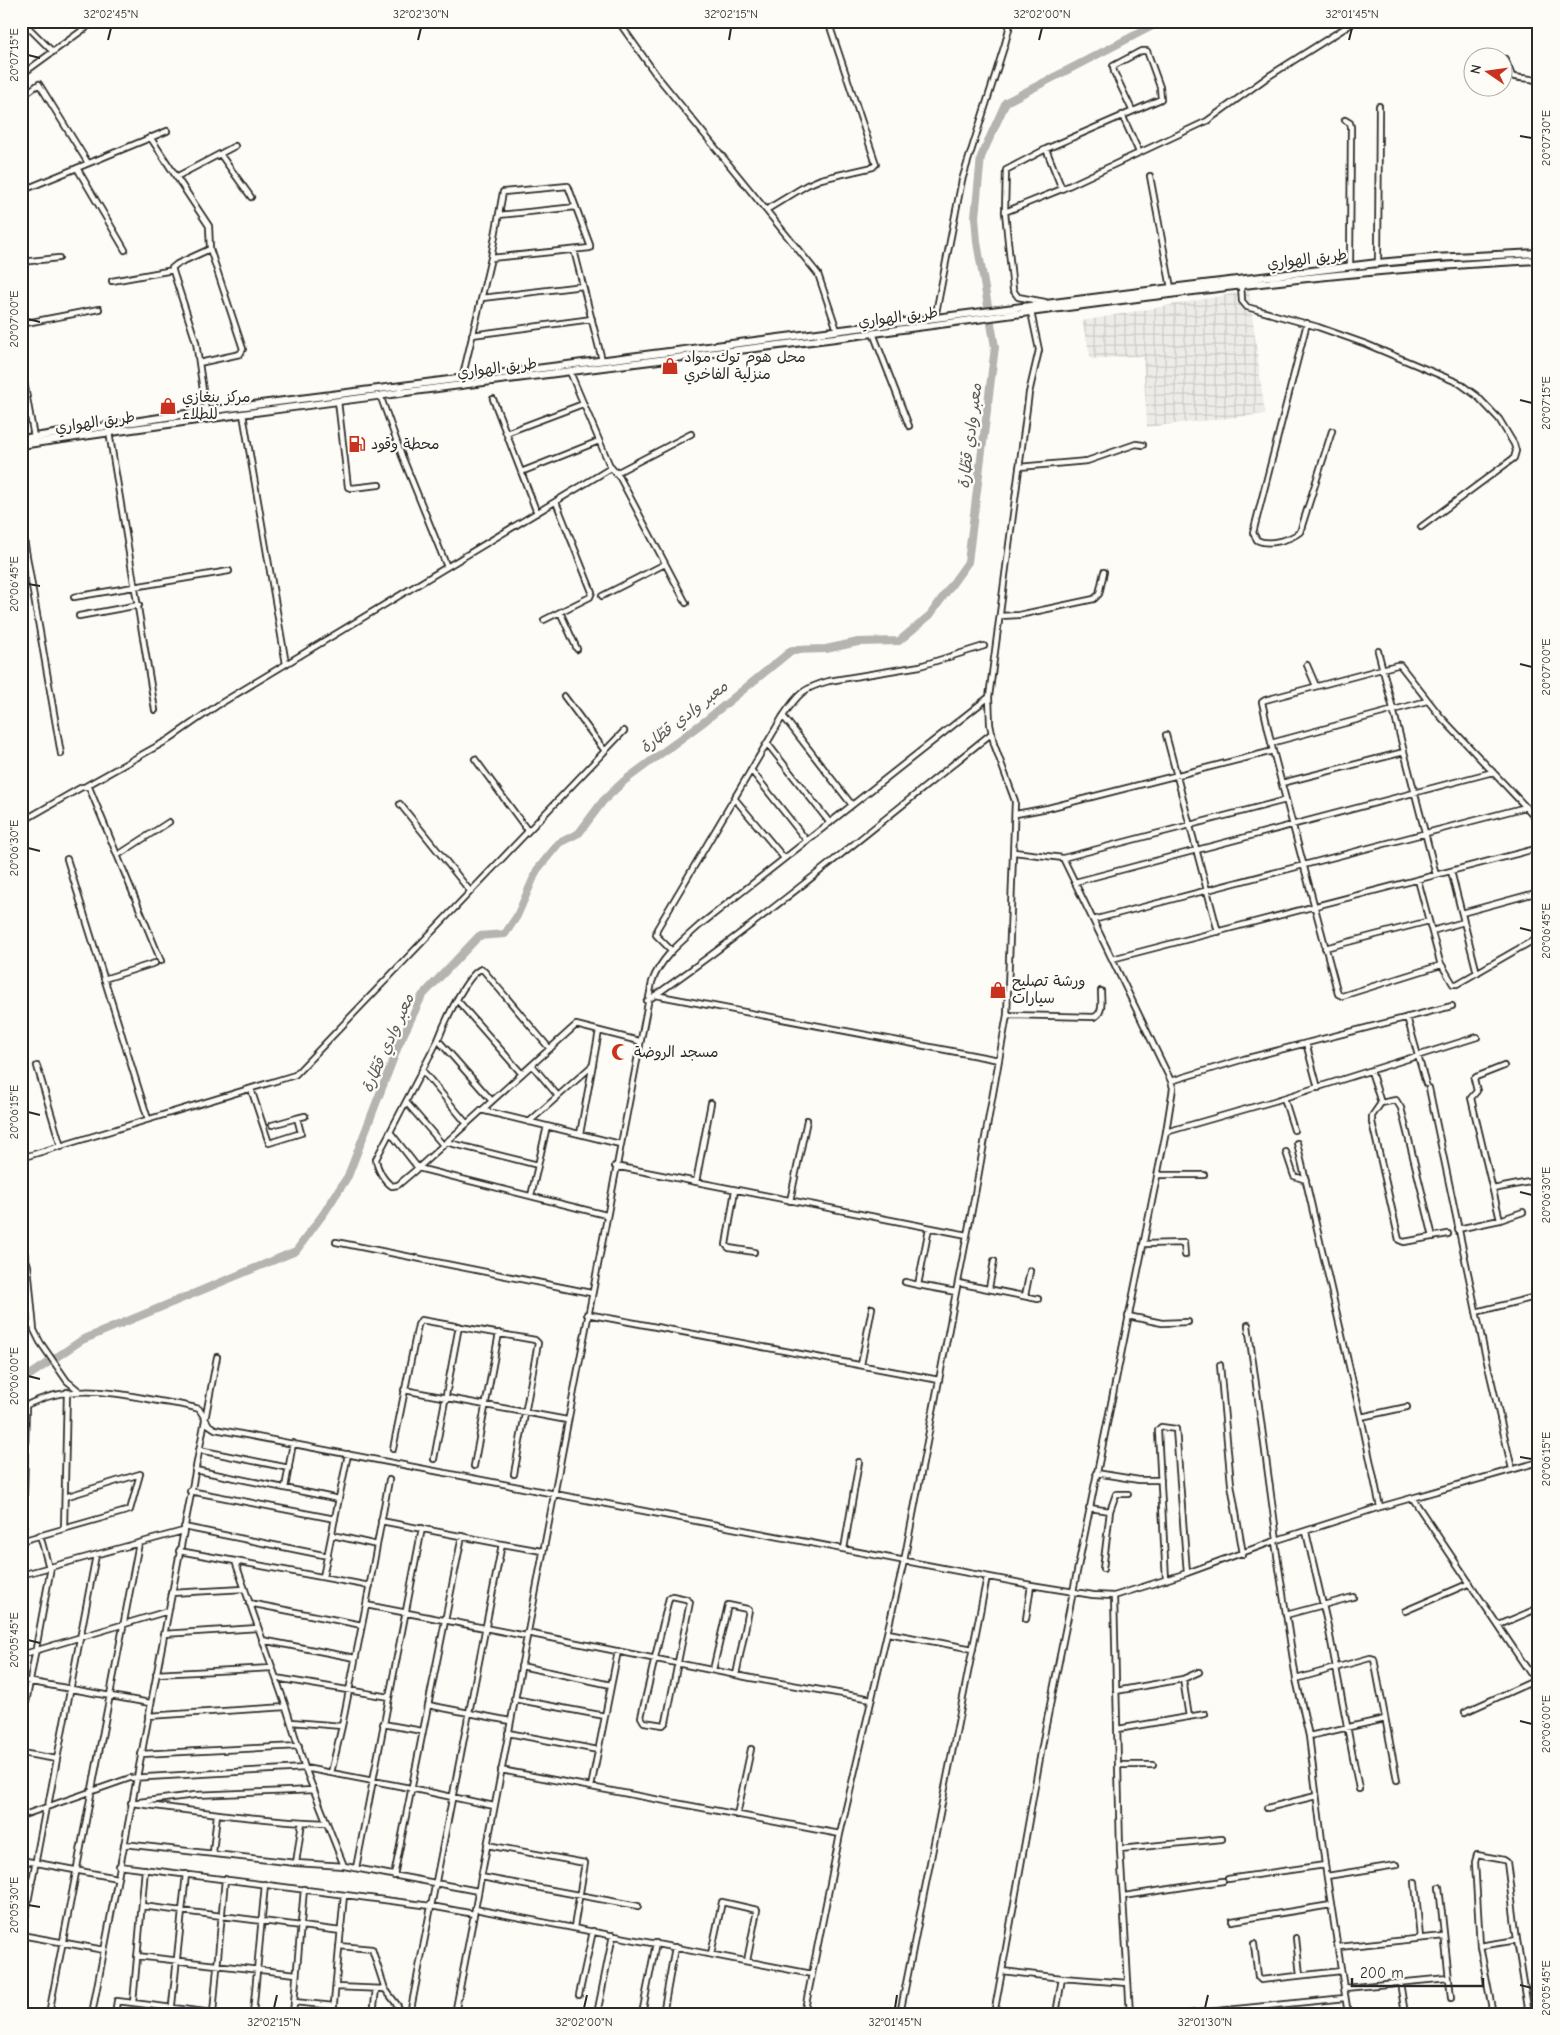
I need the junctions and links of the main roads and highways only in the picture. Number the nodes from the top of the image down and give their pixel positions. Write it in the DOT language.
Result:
graph roads {
  1 [pos="1539,253"];
  2 [pos="1539,260"];
  3 [pos="1019,310"];
  4 [pos="975,316"];
  5 [pos="666,356"];
  6 [pos="21,439"];
  7 [pos="21,446"];
  1 -- 3 [label="highway, طريق الهواري"];
  2 -- 3 [label="highway, طريق الهواري"];
  3 -- 4 [label="highway"];
  4 -- 5 [label="highway, طريق الهواري"];
  4 -- 5 [label="highway, طريق الهواري"];
  5 -- 6 [label="highway, طريق الهواري"];
  5 -- 7 [label="highway, طريق الهواري"];
}
